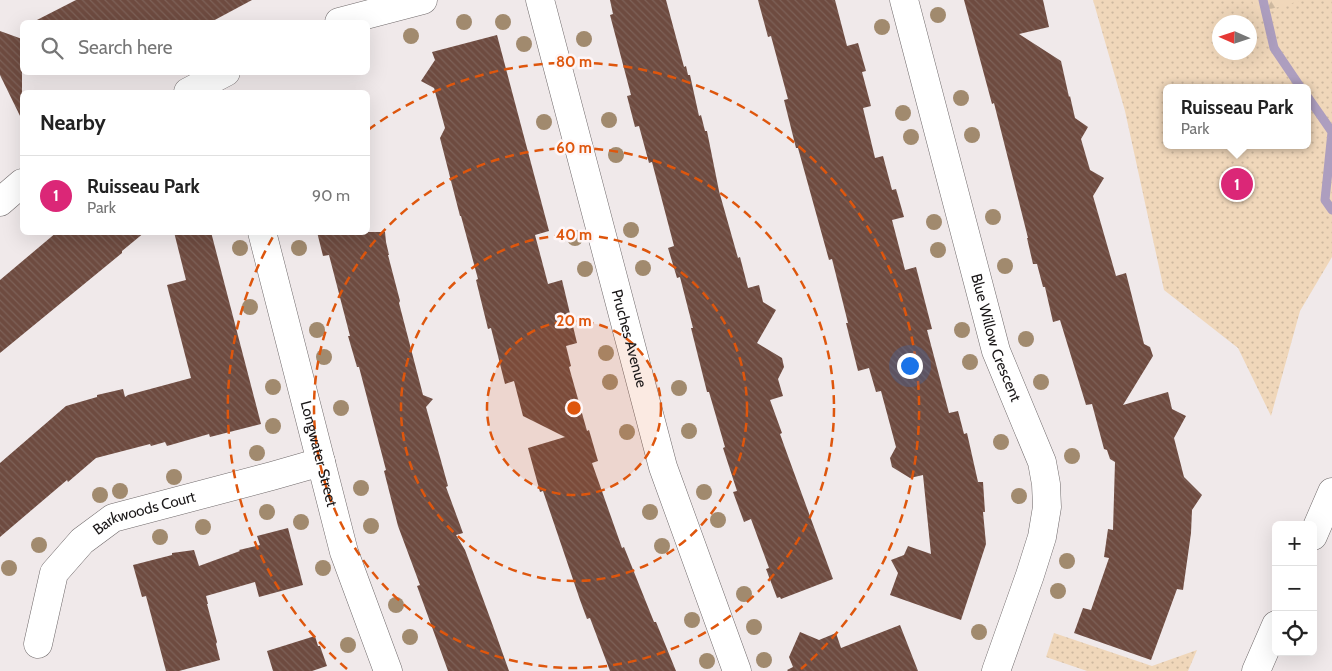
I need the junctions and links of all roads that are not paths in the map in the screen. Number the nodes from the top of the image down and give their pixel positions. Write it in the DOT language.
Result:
graph roads {
  1 [pos="423,0"];
  2 [pos="540,0"];
  3 [pos="904,0"];
  4 [pos="347,20"];
  5 [pos="224,80"];
  6 [pos="194,90"];
  7 [pos="263,235"];
  8 [pos="321,462"];
  9 [pos="1332,492"];
  10 [pos="1317,527"];
  11 [pos="1272,634"];
  12 [pos="38,644"];
  13 [pos="388,671"];
  14 [pos="737,671"];
  15 [pos="996,671"];
  16 [pos="1256,671"];
  1 -- 4 [label="street"];
  2 -- 14 [label="street, Pruches Avenue"];
  3 -- 15 [label="street, Blue Willow Crescent"];
  5 -- 6 [label="street"];
  7 -- 8 [label="street, Longwater Street"];
  8 -- 12 [label="street, Barkwoods Court"];
  8 -- 13 [label="street, Longwater Street"];
  9 -- 10 [label="street"];
  11 -- 16 [label="street"];
}
